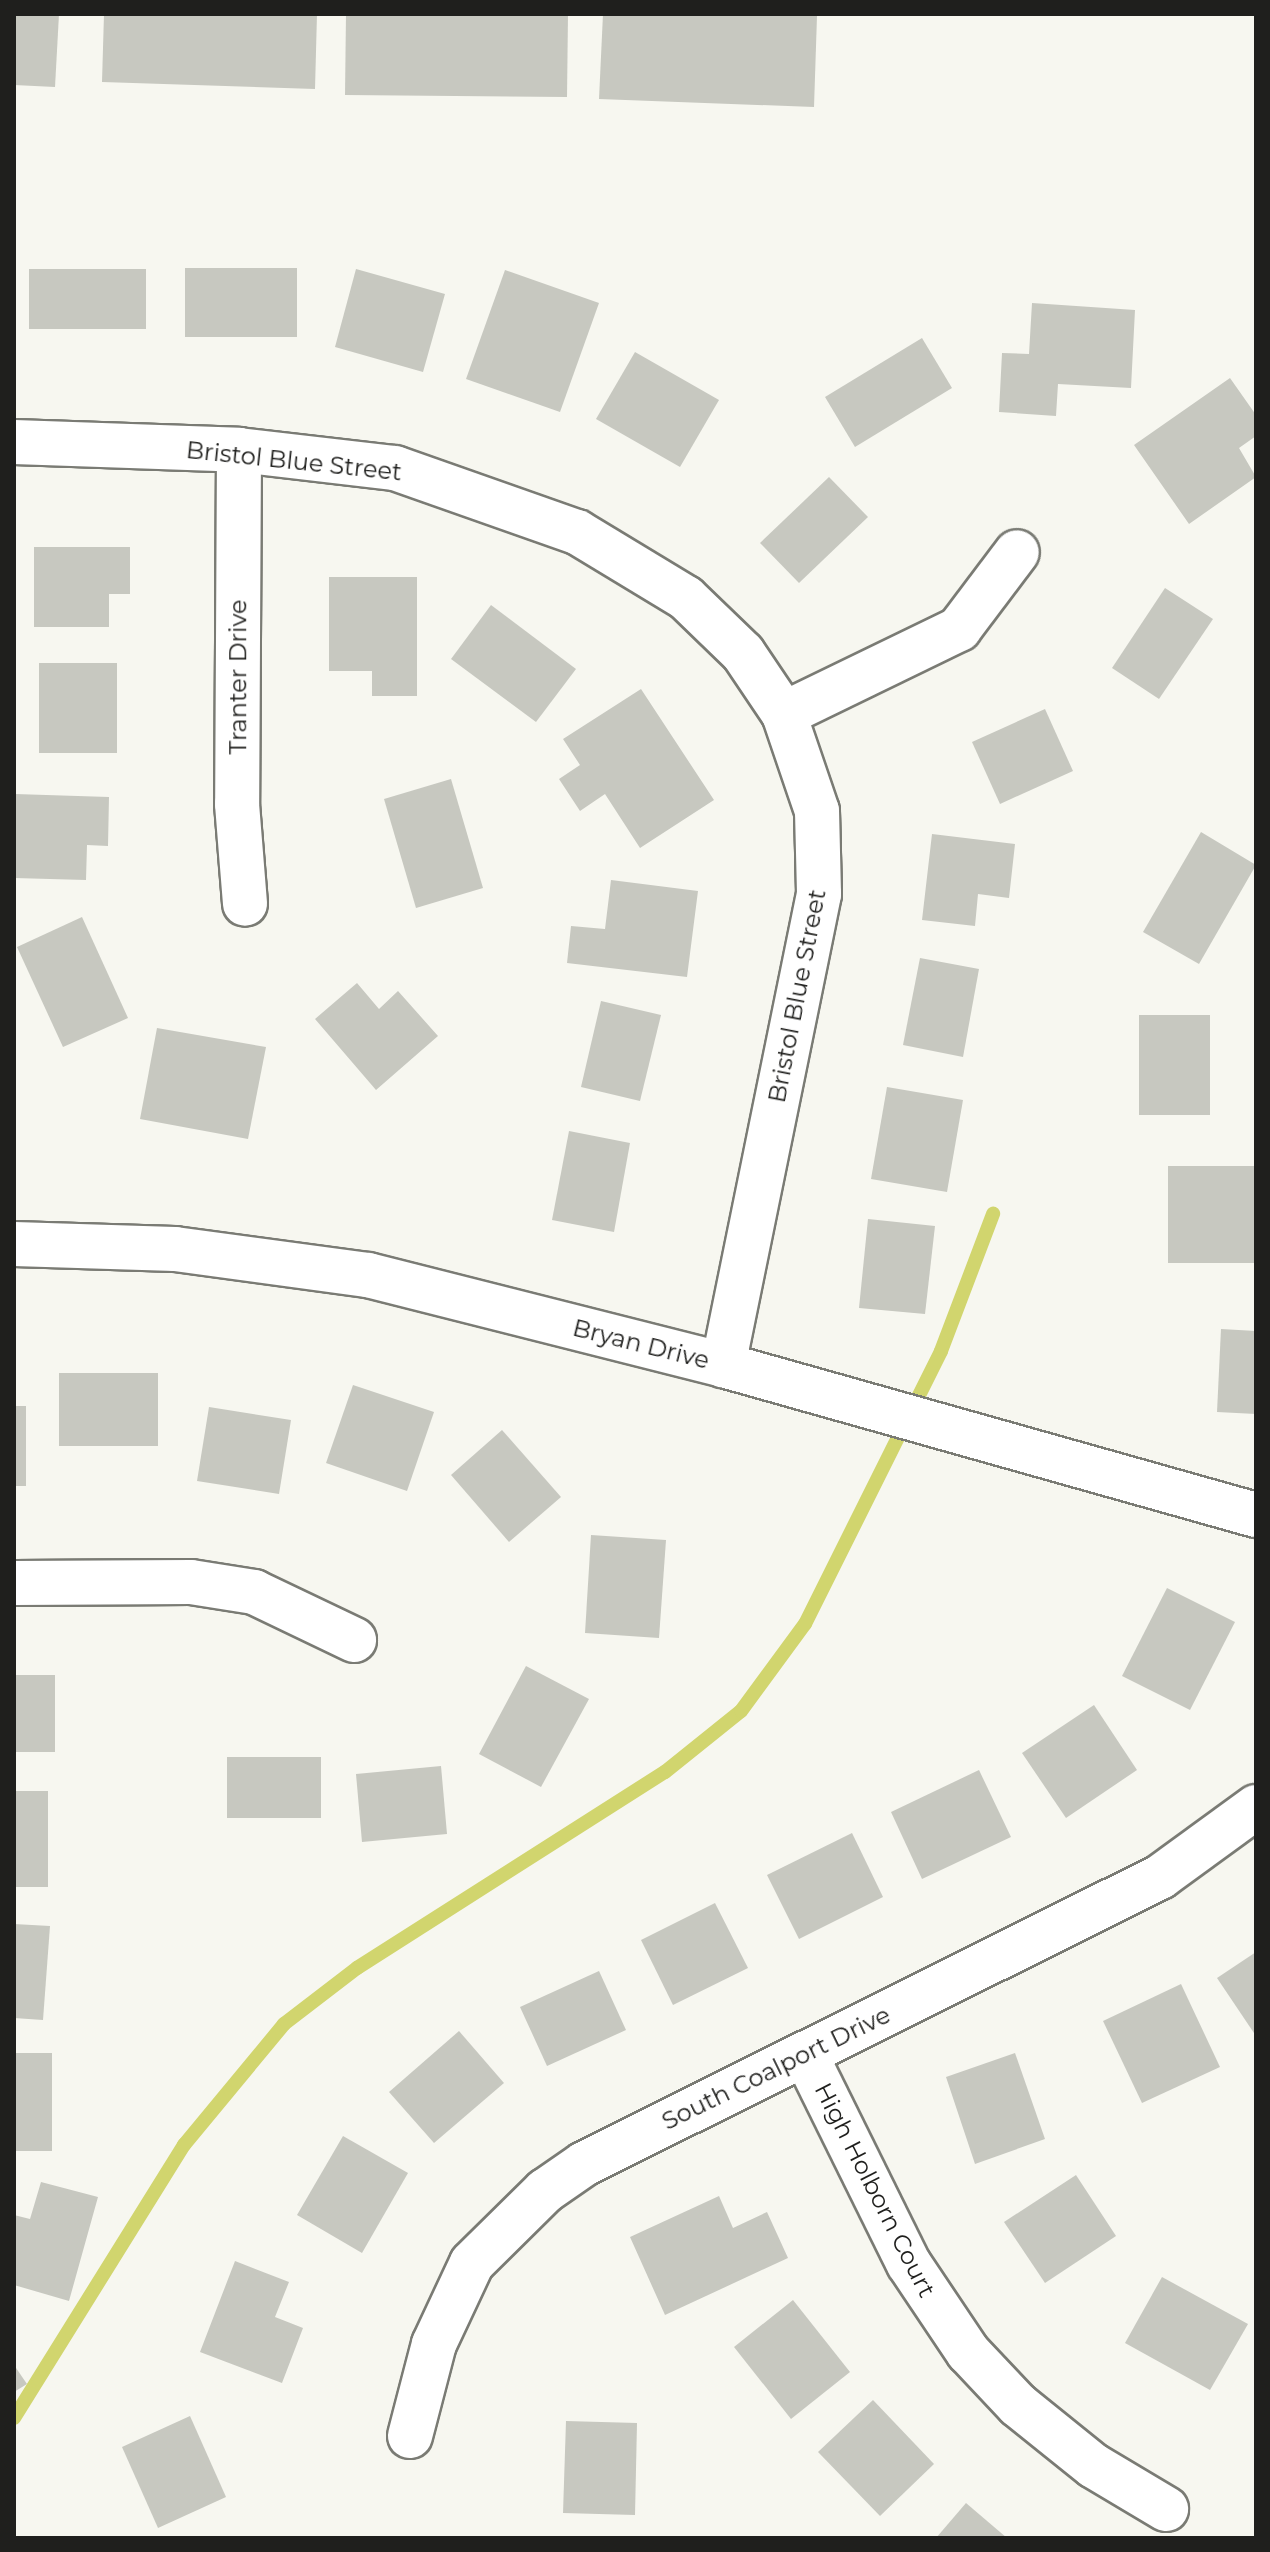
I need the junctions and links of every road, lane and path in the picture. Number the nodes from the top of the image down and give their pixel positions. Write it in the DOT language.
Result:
graph roads {
  1 [pos="14,442"];
  2 [pos="239,450"];
  3 [pos="1017,552"];
  4 [pos="784,714"];
  5 [pos="245,904"];
  6 [pos="14,1244"];
  7 [pos="723,1365"];
  8 [pos="1256,1515"];
  9 [pos="14,1583"];
  10 [pos="354,1640"];
  11 [pos="1256,1807"];
  12 [pos="805,2054"];
  13 [pos="410,2436"];
  14 [pos="1166,2509"];
  1 -- 2 [label="street, Bristol Blue Street"];
  2 -- 4 [label="street, Bristol Blue Street"];
  2 -- 5 [label="street, Tranter Drive"];
  3 -- 4 [label="street"];
  4 -- 7 [label="street, Bristol Blue Street"];
  6 -- 7 [label="street, Bryan Drive"];
  7 -- 8 [label="street, Bryan Drive"];
  9 -- 10 [label="street"];
  11 -- 12 [label="street, South Coalport Drive"];
  12 -- 13 [label="street, South Coalport Drive"];
  12 -- 14 [label="street, High Holborn Court"];
}
